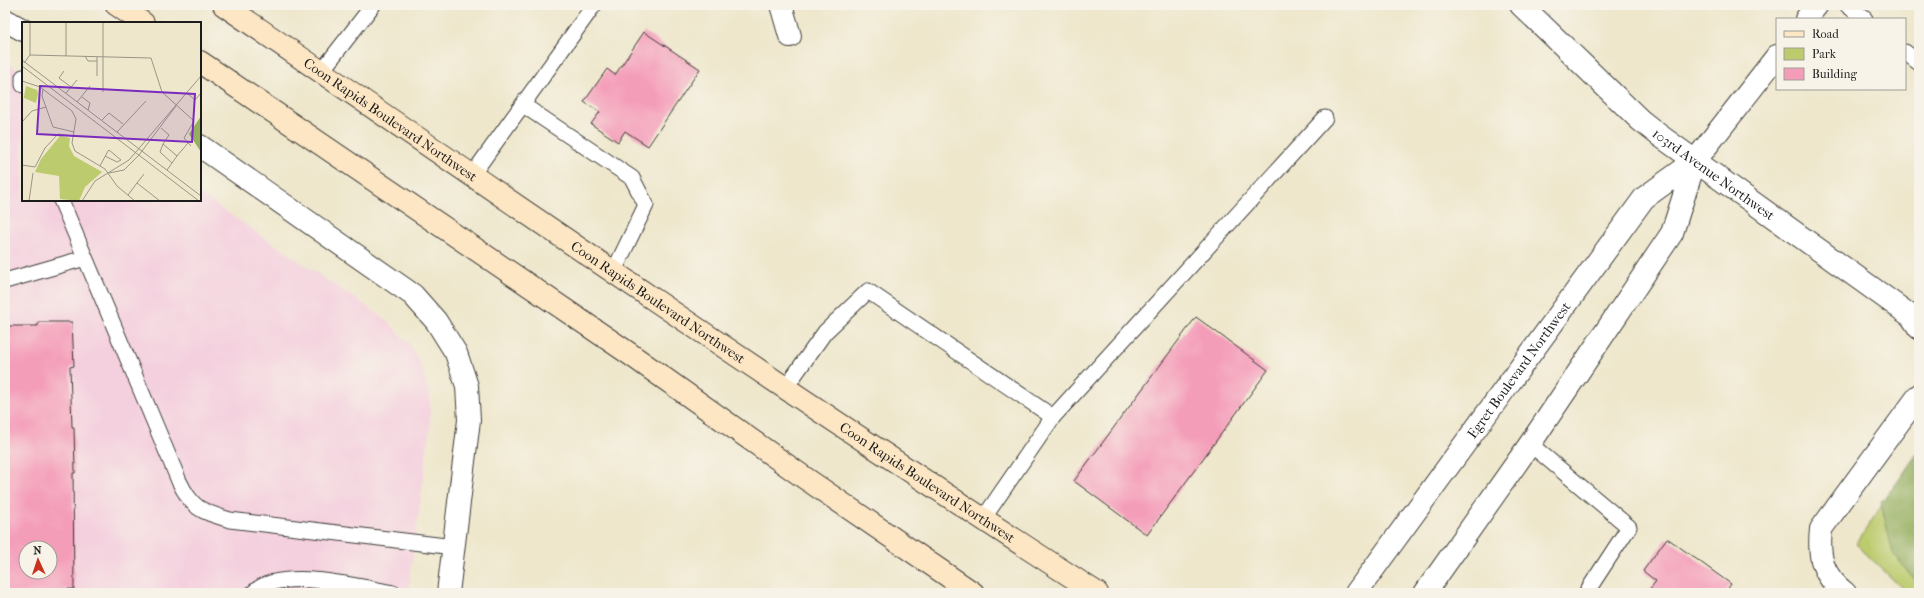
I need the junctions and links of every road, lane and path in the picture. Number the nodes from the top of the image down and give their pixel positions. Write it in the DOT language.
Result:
graph roads {
  1 [pos="117,5"];
  2 [pos="224,5"];
  3 [pos="373,5"];
  4 [pos="594,5"];
  5 [pos="781,5"];
  6 [pos="1521,5"];
  7 [pos="1817,5"];
  8 [pos="1847,5"];
  9 [pos="1807,18"];
  10 [pos="1864,18"];
  11 [pos="5,20"];
  12 [pos="142,22"];
  13 [pos="22,29"];
  14 [pos="790,36"];
  15 [pos="1906,53"];
  16 [pos="1776,57"];
  17 [pos="201,63"];
  18 [pos="1919,63"];
  19 [pos="321,72"];
  20 [pos="523,105"];
  21 [pos="1325,118"];
  22 [pos="201,147"];
  23 [pos="1695,161"];
  24 [pos="472,175"];
  25 [pos="61,201"];
  26 [pos="85,258"];
  27 [pos="614,271"];
  28 [pos="5,281"];
  29 [pos="1919,328"];
  30 [pos="786,387"];
  31 [pos="1919,395"];
  32 [pos="1053,417"];
  33 [pos="1530,444"];
  34 [pos="983,519"];
  35 [pos="454,547"];
  36 [pos="253,593"];
  37 [pos="393,593"];
  38 [pos="448,593"];
  39 [pos="973,593"];
  40 [pos="1097,593"];
  41 [pos="1356,593"];
  42 [pos="1425,593"];
  43 [pos="1586,593"];
  44 [pos="1845,593"];
  1 -- 12 [label="main road"];
  2 -- 19 [label="main road, Coon Rapids Boulevard Northwest"];
  3 -- 19 [label="lane"];
  4 -- 20 [label="lane"];
  5 -- 14 [label="street"];
  6 -- 23 [label="street, 103rd Avenue Northwest"];
  7 -- 9 [label="street"];
  8 -- 10 [label="lane"];
  11 -- 13 [label="street"];
  15 -- 18 [label="lane"];
  16 -- 23 [label="street, Egret Boulevard Northwest"];
  17 -- 39 [label="main road"];
  19 -- 24 [label="main road, Coon Rapids Boulevard Northwest"];
  20 -- 24 [label="lane"];
  20 -- 27 [label="lane"];
  21 -- 32 [label="lane"];
  22 -- 35 [label="street"];
  23 -- 29 [label="street, 103rd Avenue Northwest"];
  23 -- 33 [label="street, Egret Boulevard Northwest"];
  23 -- 41 [label="street, Egret Boulevard Northwest"];
  24 -- 27 [label="main road, Coon Rapids Boulevard Northwest"];
  25 -- 26 [label="lane"];
  26 -- 28 [label="lane"];
  26 -- 35 [label="lane"];
  27 -- 30 [label="main road, Coon Rapids Boulevard Northwest"];
  30 -- 32 [label="lane"];
  30 -- 34 [label="main road, Coon Rapids Boulevard Northwest"];
  31 -- 44 [label="street"];
  32 -- 34 [label="lane"];
  33 -- 42 [label="street, Egret Boulevard Northwest"];
  33 -- 43 [label="lane"];
  34 -- 40 [label="main road, Coon Rapids Boulevard Northwest"];
  35 -- 38 [label="street"];
  36 -- 37 [label="lane"];
}
